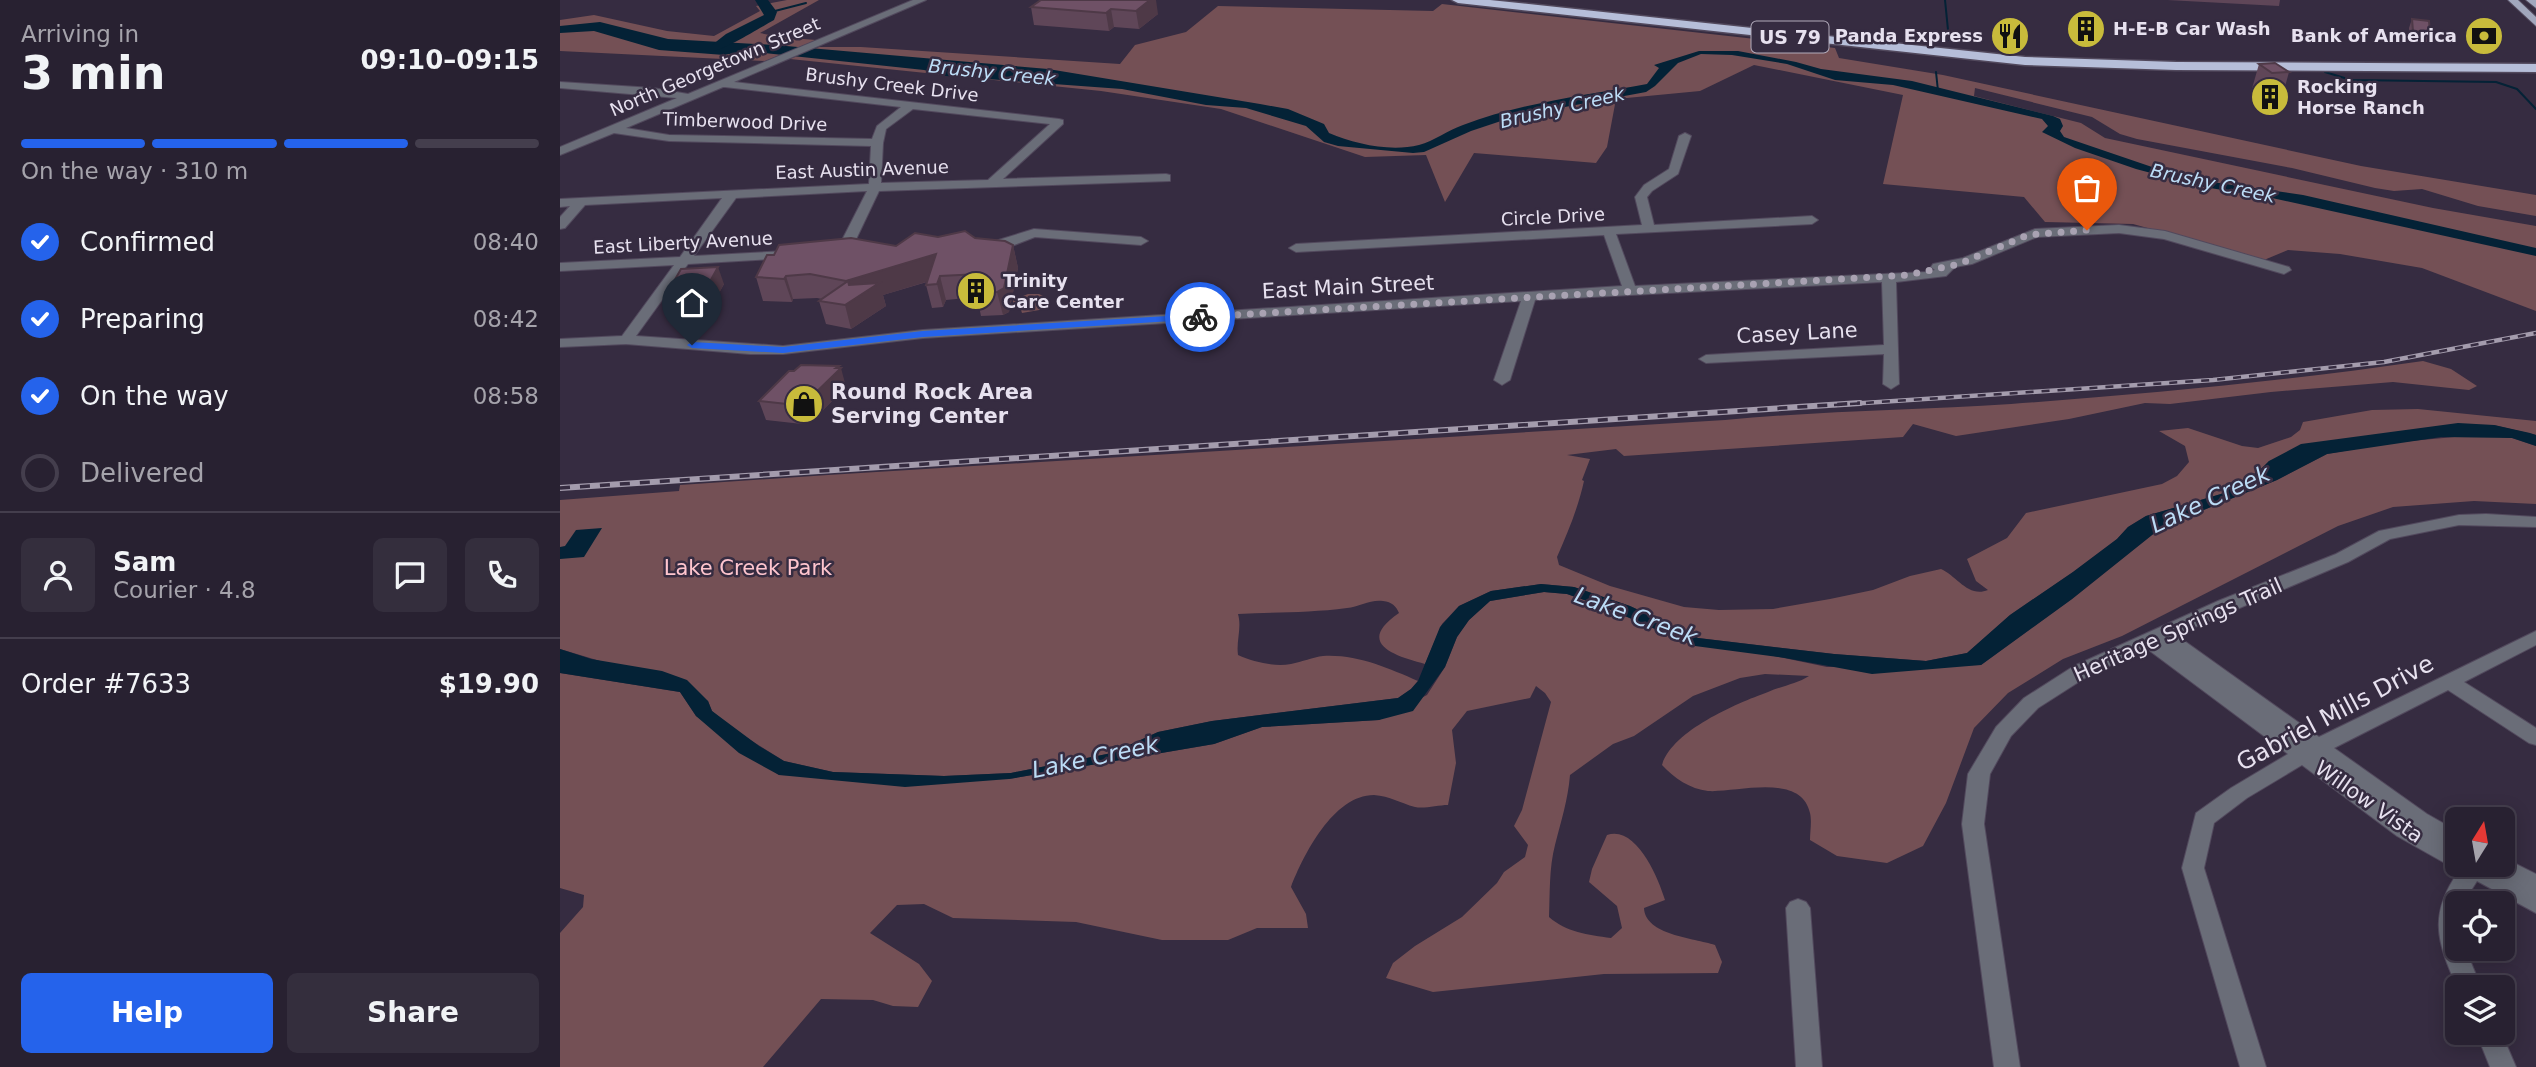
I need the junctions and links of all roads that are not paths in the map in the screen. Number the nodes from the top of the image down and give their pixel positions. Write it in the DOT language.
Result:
graph roads {
  1 [pos="921,0"];
  2 [pos="1458,0"];
  3 [pos="2513,0"];
  4 [pos="2521,0"];
  5 [pos="2530,0"];
  6 [pos="2536,8"];
  7 [pos="2536,23"];
  8 [pos="1998,57"];
  9 [pos="2318,57"];
  10 [pos="2536,57"];
  11 [pos="2222,66"];
  12 [pos="2536,68"];
  13 [pos="722,83"];
  14 [pos="560,85"];
  15 [pos="586,87"];
  16 [pos="560,97"];
  17 [pos="689,97"];
  18 [pos="911,105"];
  19 [pos="613,128"];
  20 [pos="560,135"];
  21 [pos="1685,136"];
  22 [pos="584,141"];
  23 [pos="877,143"];
  24 [pos="560,151"];
  25 [pos="1166,178"];
  26 [pos="992,183"];
  27 [pos="875,187"];
  28 [pos="732,194"];
  29 [pos="581,202"];
  30 [pos="560,203"];
  31 [pos="1812,220"];
  32 [pos="560,225"];
  33 [pos="1650,229"];
  34 [pos="1609,232"];
  35 [pos="1141,241"];
  36 [pos="977,246"];
  37 [pos="1296,248"];
  38 [pos="843,252"];
  39 [pos="803,254"];
  40 [pos="682,260"];
  41 [pos="560,267"];
  42 [pos="2284,270"];
  43 [pos="1887,276"];
  44 [pos="1630,290"];
  45 [pos="1529,298"];
  46 [pos="626,340"];
  47 [pos="560,343"];
  48 [pos="1891,349"];
  49 [pos="1706,359"];
  50 [pos="1502,380"];
  51 [pos="1891,384"];
  52 [pos="2536,522"];
  53 [pos="2536,637"];
  54 [pos="2157,638"];
  55 [pos="2450,682"];
  56 [pos="2536,738"];
  57 [pos="2309,751"];
  58 [pos="2445,834"];
  59 [pos="2445,852"];
  60 [pos="2515,873"];
  61 [pos="2462,877"];
  62 [pos="2490,877"];
  63 [pos="2536,885"];
  64 [pos="2536,904"];
  65 [pos="1798,908"];
  66 [pos="2464,975"];
  67 [pos="2494,1045"];
  68 [pos="1809,1067"];
  69 [pos="2007,1067"];
  70 [pos="2253,1067"];
  71 [pos="2503,1067"];
  1 -- 13 [label="street, North Georgetown Street"];
  2 -- 8 [label="highway, US 79"];
  3 -- 7 [label="main road"];
  4 -- 6 [label="main road"];
  5 -- 6 [label="main road"];
  8 -- 9 [label="highway, US 79"];
  8 -- 11 [label="highway, US 79"];
  9 -- 10 [label="highway, US 79"];
  9 -- 11 [label="highway"];
  11 -- 12 [label="highway, US 79"];
  13 -- 17 [label="street, North Georgetown Street"];
  13 -- 18 [label="street, Brushy Creek Drive"];
  14 -- 15 [label="street"];
  15 -- 16 [label="street"];
  15 -- 17 [label="street"];
  17 -- 19 [label="street, North Georgetown Street"];
  18 -- 23 [label="street"];
  18 -- 26 [label="street, Brushy Creek Drive"];
  19 -- 22 [label="street, North Georgetown Street"];
  19 -- 23 [label="street, Timberwood Drive"];
  20 -- 22 [label="street"];
  21 -- 33 [label="street"];
  22 -- 24 [label="street, North Georgetown Street"];
  23 -- 27 [label="street"];
  25 -- 26 [label="street, East Austin Avenue"];
  26 -- 27 [label="street, East Austin Avenue"];
  27 -- 28 [label="street, East Austin Avenue"];
  27 -- 38 [label="street"];
  28 -- 29 [label="street, East Austin Avenue"];
  28 -- 40 [label="street"];
  29 -- 30 [label="street, East Austin Avenue"];
  29 -- 32 [label="street"];
  31 -- 33 [label="street, Circle Drive"];
  33 -- 34 [label="street, Circle Drive"];
  34 -- 37 [label="street, Circle Drive"];
  34 -- 44 [label="street"];
  35 -- 36 [label="street"];
  39 -- 40 [label="street, East Liberty Avenue"];
  40 -- 41 [label="street, East Liberty Avenue"];
  40 -- 46 [label="street"];
  42 -- 43 [label="street, East Main Street"];
  43 -- 44 [label="street, East Main Street"];
  43 -- 48 [label="street"];
  44 -- 45 [label="street, East Main Street"];
  45 -- 46 [label="street, East Main Street"];
  45 -- 50 [label="street"];
  46 -- 47 [label="street, East Main Street"];
  48 -- 49 [label="street, Casey Lane"];
  48 -- 51 [label="street"];
  52 -- 54 [label="street, Heritage Springs Trail"];
  53 -- 55 [label="street, Gabriel Mills Drive"];
  54 -- 57 [label="street, Willow Vista"];
  54 -- 69 [label="street, Heritage Springs Trail"];
  55 -- 56 [label="street"];
  55 -- 57 [label="street, Gabriel Mills Drive"];
  57 -- 58 [label="street, Willow Vista"];
  57 -- 59 [label="street, Willow Vista"];
  57 -- 70 [label="street, Gabriel Mills Drive"];
  60 -- 63 [label="street"];
  61 -- 66 [label="street"];
  62 -- 64 [label="street, Willow Vista"];
  65 -- 68 [label="street"];
  67 -- 71 [label="street"];
}
